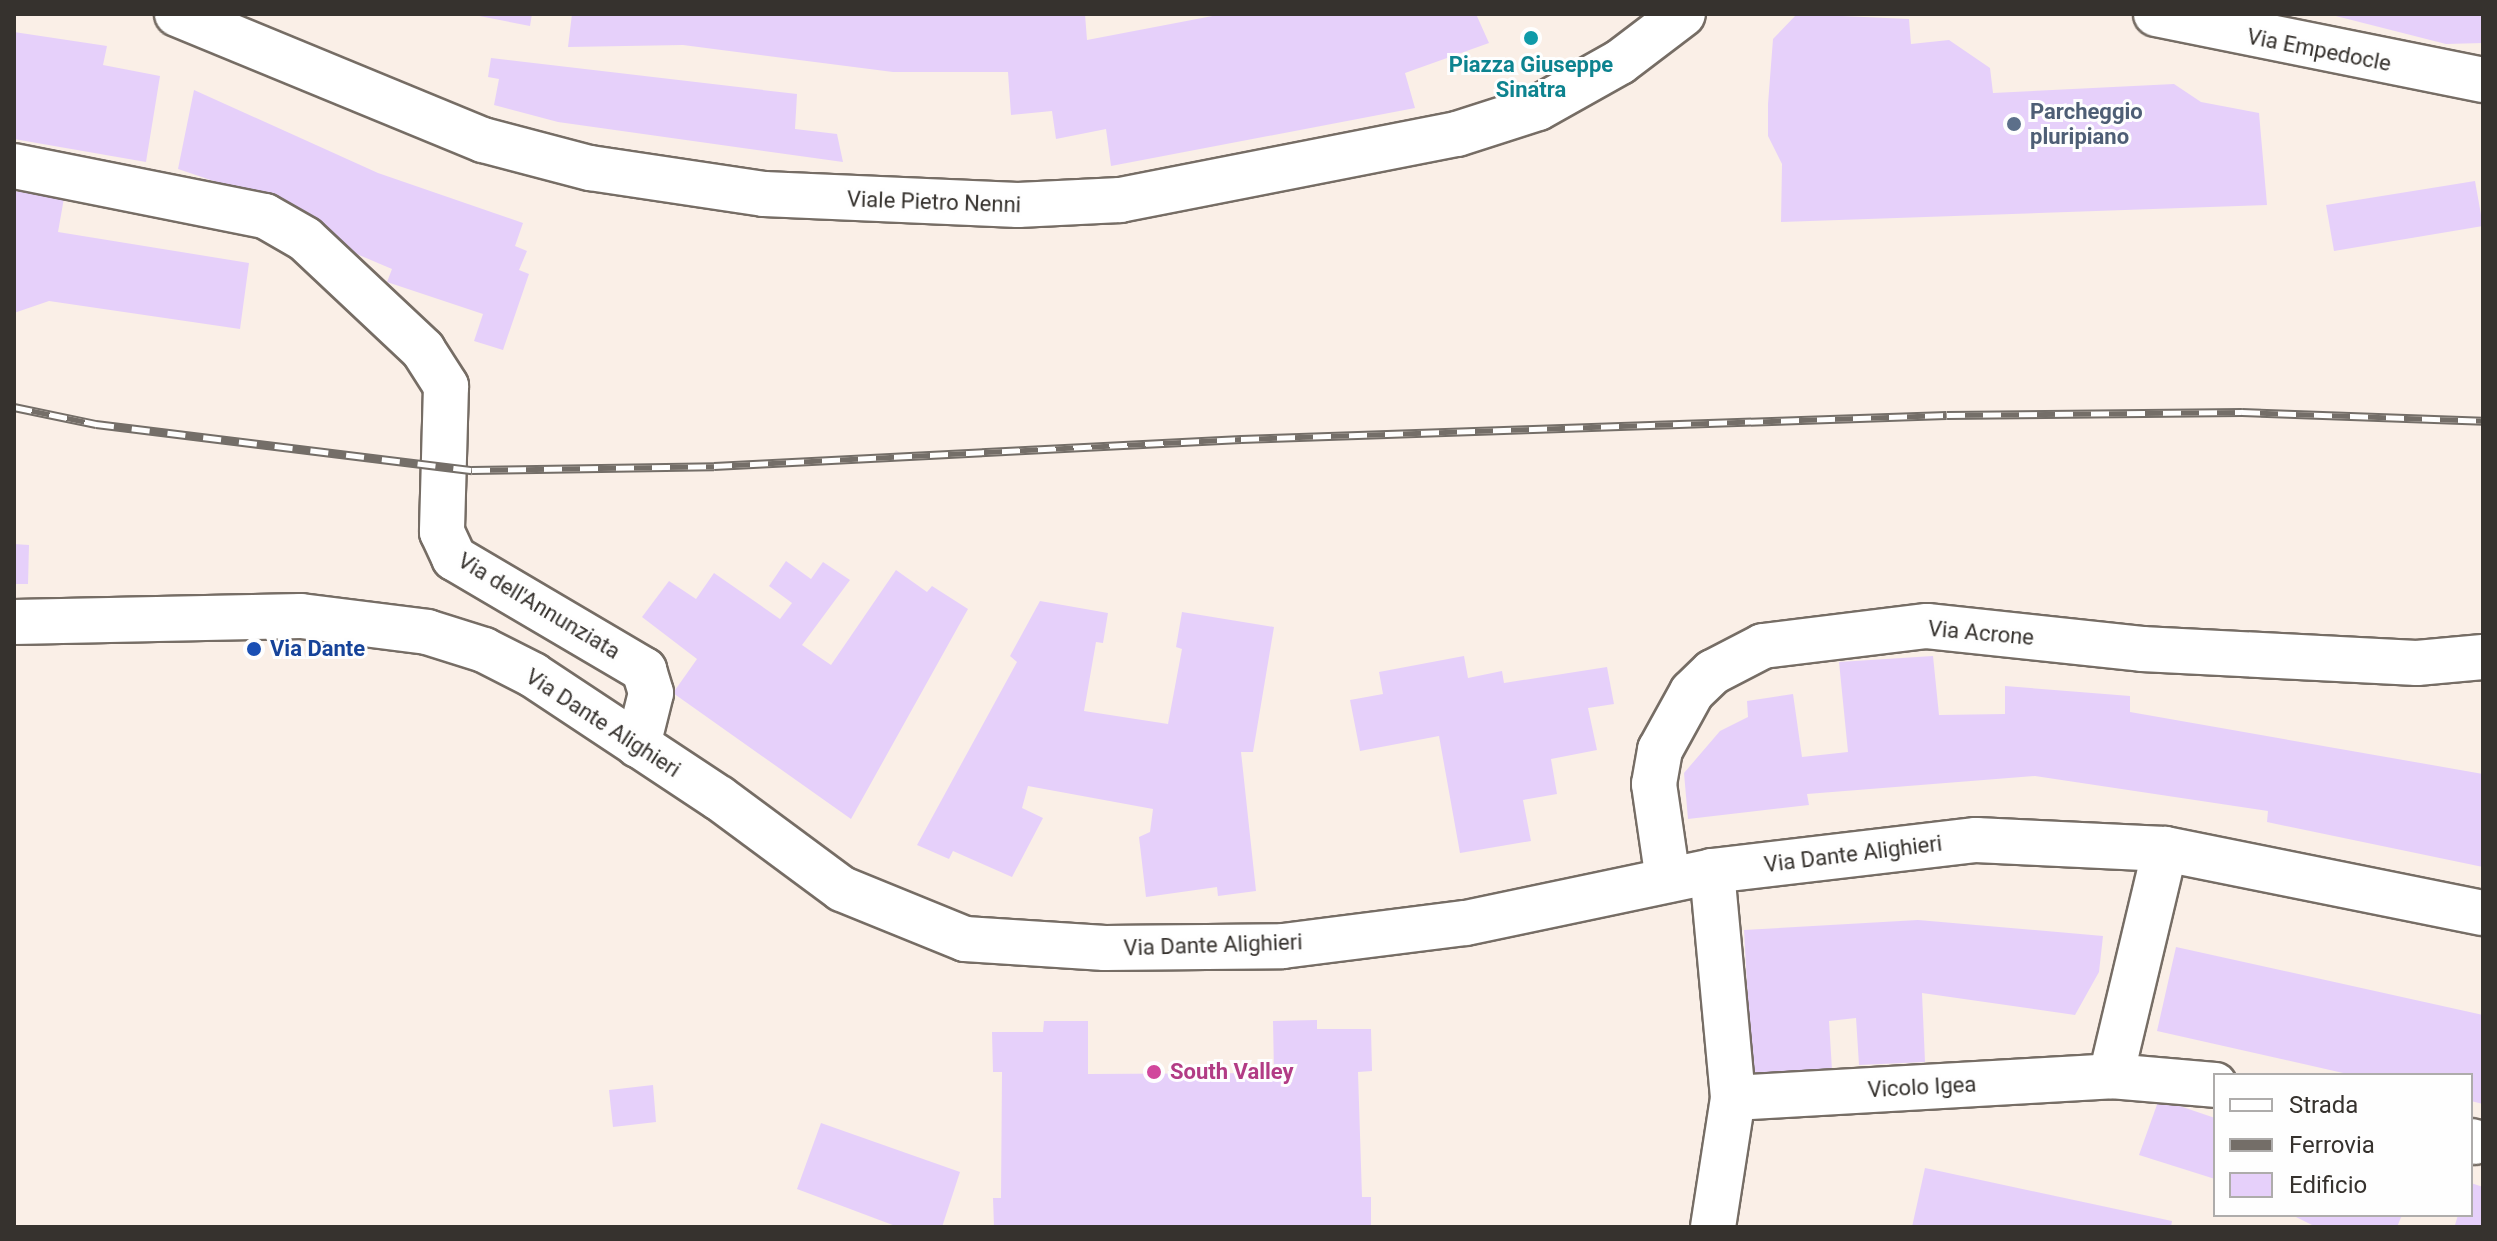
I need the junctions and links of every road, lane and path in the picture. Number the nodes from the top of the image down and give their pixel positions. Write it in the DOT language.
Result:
graph roads {
  1 [pos="177,14"];
  2 [pos="1683,14"];
  3 [pos="2156,14"];
  4 [pos="2483,80"];
  5 [pos="14,166"];
  6 [pos="14,622"];
  7 [pos="2483,657"];
  8 [pos="638,745"];
  9 [pos="2165,849"];
  10 [pos="1712,871"];
  11 [pos="1668,880"];
  12 [pos="2483,913"];
  13 [pos="2111,1076"];
  14 [pos="2213,1085"];
  15 [pos="1733,1098"];
  16 [pos="1713,1227"];
  1 -- 2 [label="street, Viale Pietro Nenni"];
  3 -- 4 [label="street, Via Empedocle"];
  5 -- 8 [label="street, Via dell'Annunziata"];
  6 -- 8 [label="street, Via Dante Alighieri"];
  7 -- 11 [label="street, Via Acrone"];
  8 -- 11 [label="street, Via Dante Alighieri"];
  9 -- 10 [label="street, Via Dante Alighieri"];
  9 -- 12 [label="street, Via Dante Alighieri"];
  9 -- 13 [label="street"];
  10 -- 11 [label="street, Via Dante Alighieri"];
  10 -- 15 [label="street"];
  13 -- 14 [label="street, Vicolo Igea"];
  13 -- 15 [label="street, Vicolo Igea"];
  15 -- 16 [label="street"];
}
